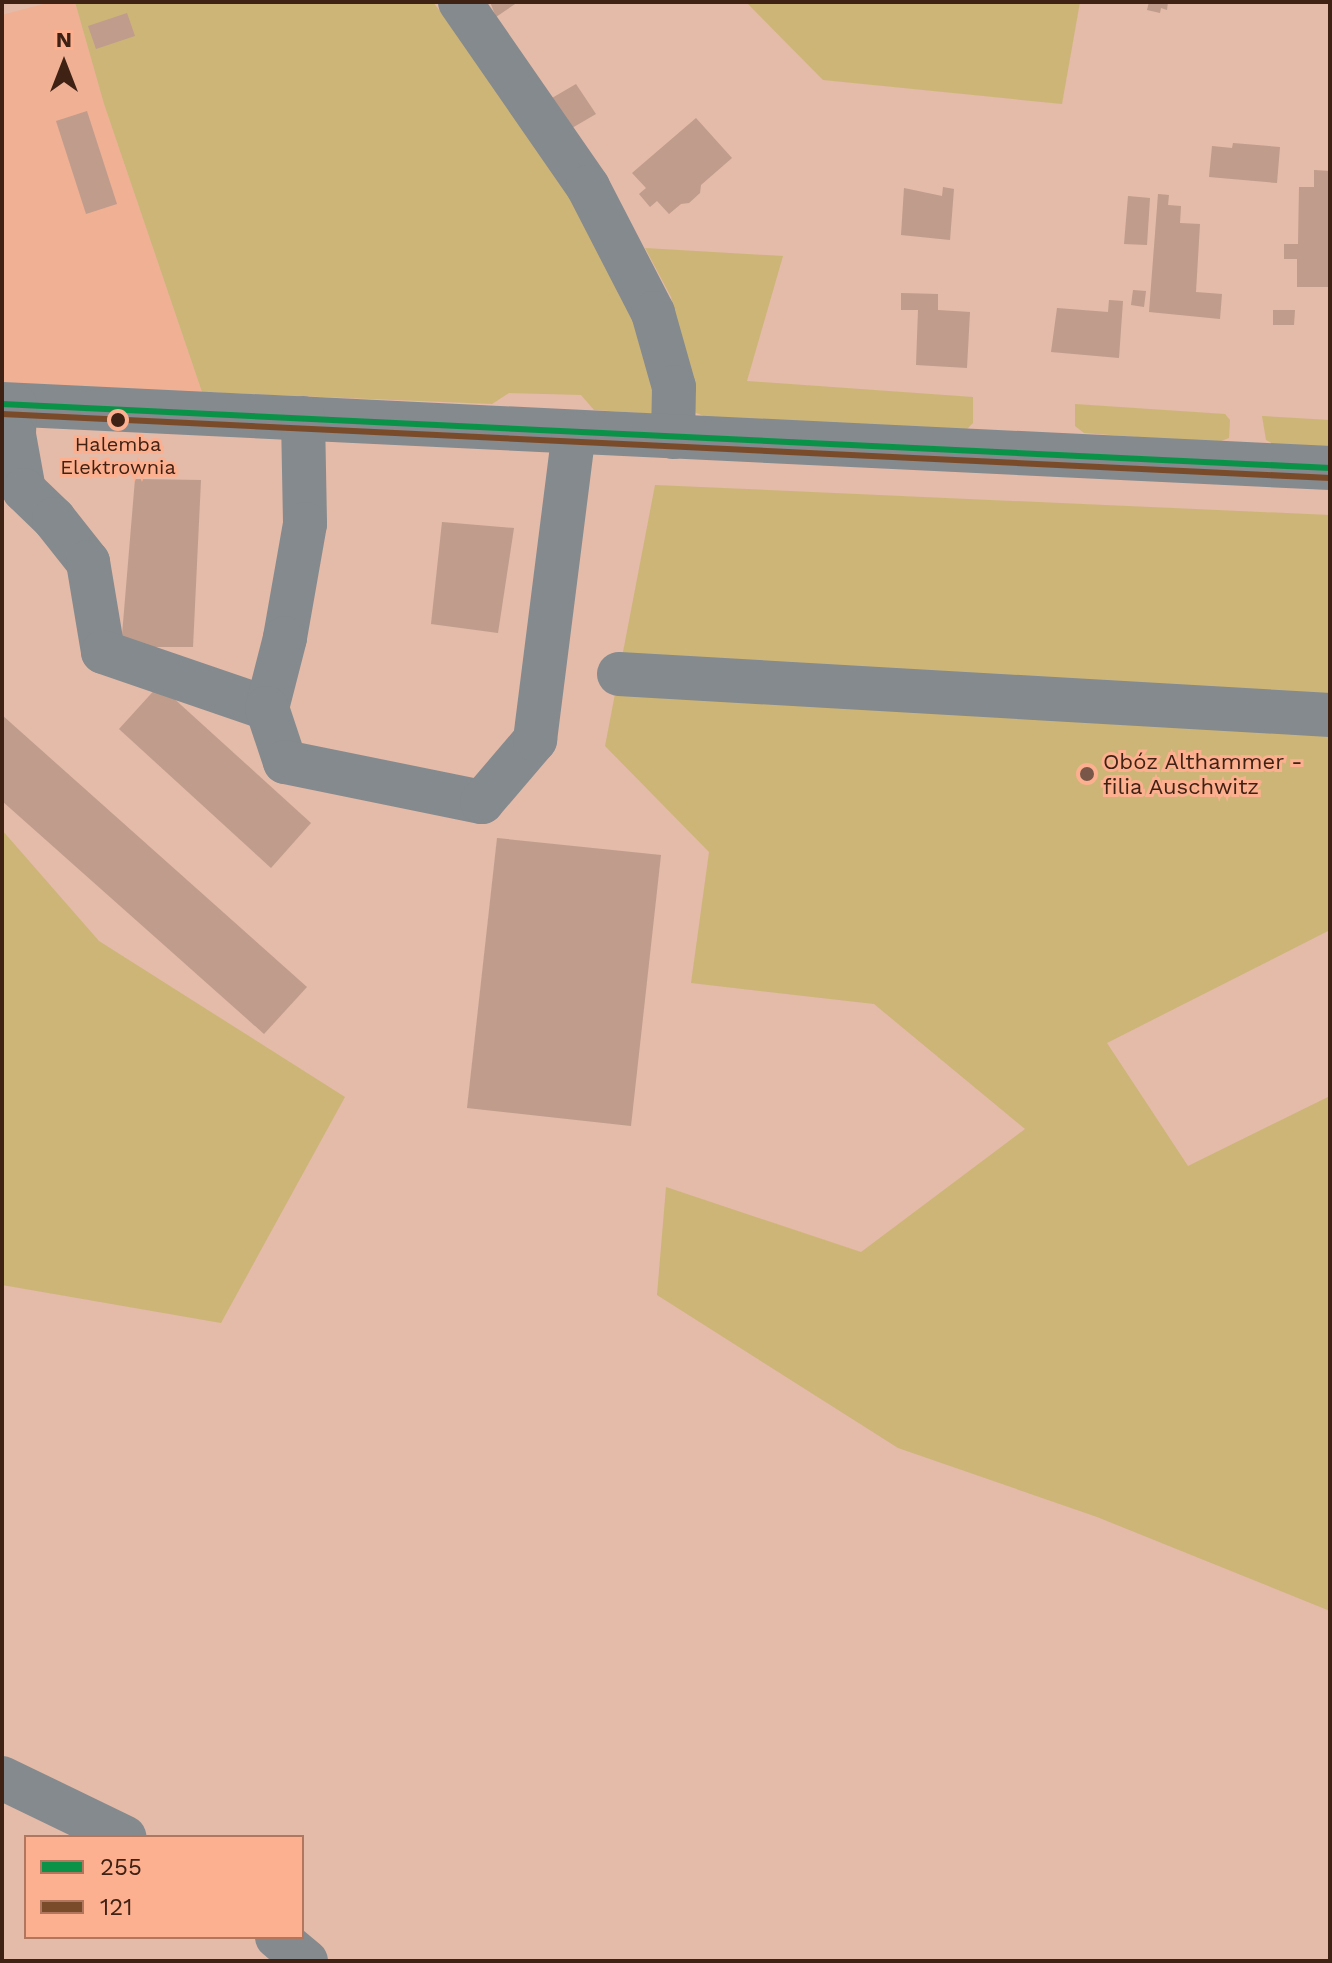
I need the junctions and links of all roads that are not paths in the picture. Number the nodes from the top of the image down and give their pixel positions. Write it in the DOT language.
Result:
graph roads {
  1 [pos="460,2"];
  2 [pos="8,404"];
  3 [pos="303,418"];
  4 [pos="574,433"];
  5 [pos="673,437"];
  6 [pos="1330,468"];
  7 [pos="619,674"];
  8 [pos="267,708"];
  9 [pos="1330,715"];
  10 [pos="2,1778"];
  11 [pos="120,1835"];
  12 [pos="279,1939"];
  13 [pos="306,1961"];
  1 -- 5 [label="street"];
  2 -- 3 [label="street"];
  2 -- 8 [label="street"];
  3 -- 4 [label="street"];
  3 -- 8 [label="street"];
  4 -- 5 [label="street"];
  4 -- 8 [label="street"];
  5 -- 6 [label="street"];
  7 -- 9 [label="street"];
  10 -- 11 [label="street"];
  12 -- 13 [label="street"];
}
